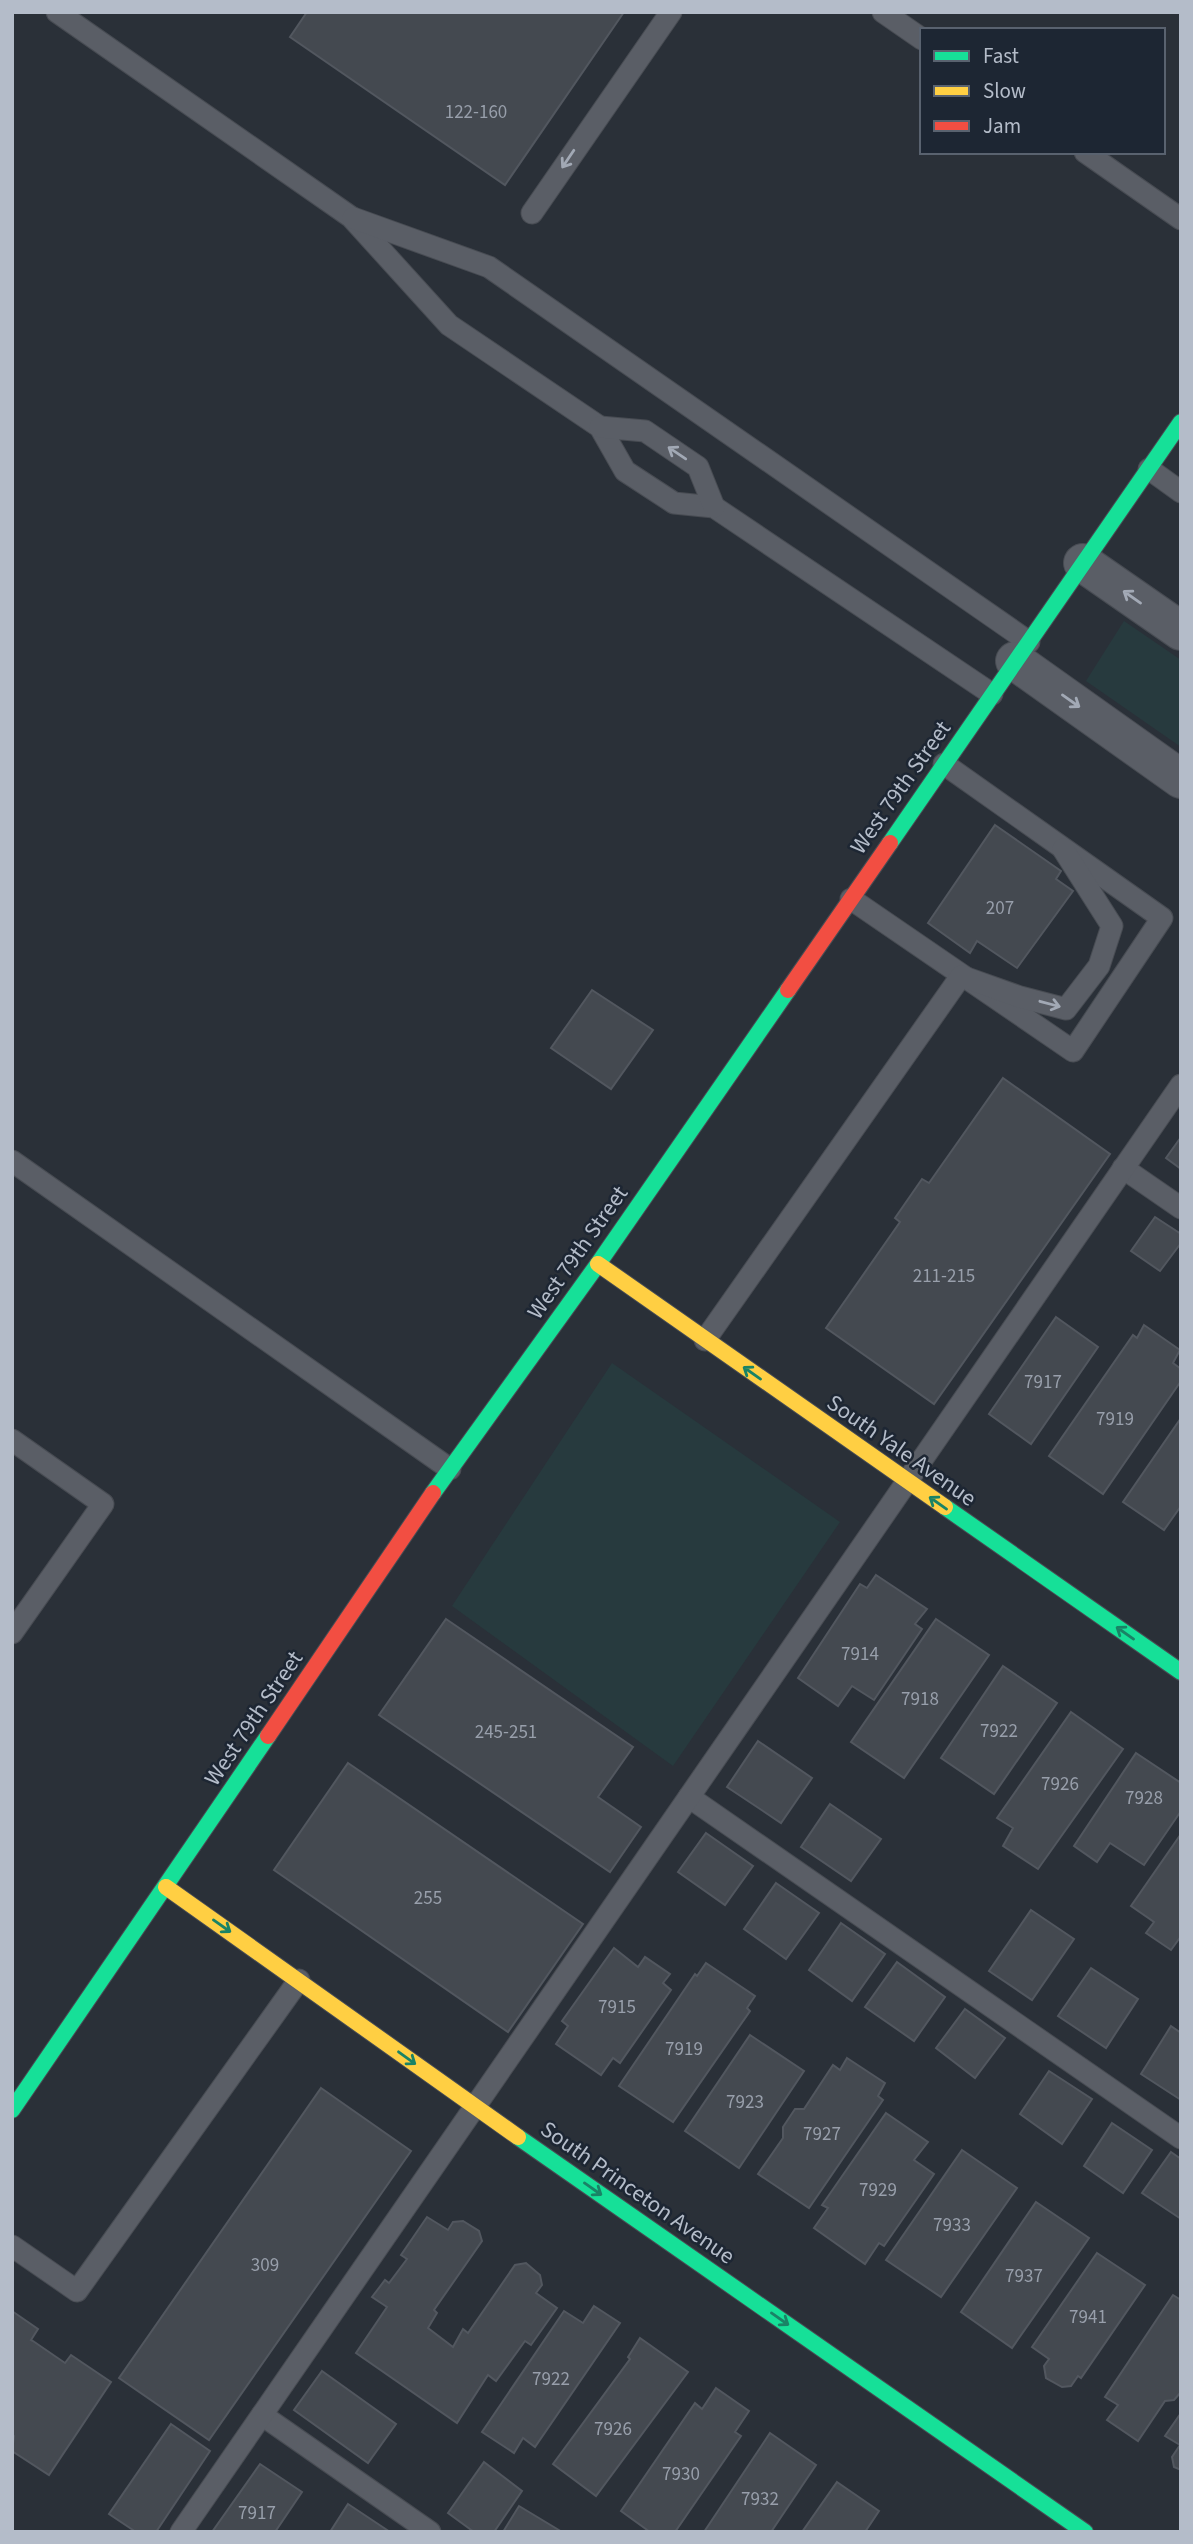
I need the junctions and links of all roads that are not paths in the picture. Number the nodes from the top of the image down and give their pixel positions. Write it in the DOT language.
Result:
graph roads {
  1 [pos="57,12"];
  2 [pos="671,12"];
  3 [pos="883,12"];
  4 [pos="920,38"];
  5 [pos="1088,154"];
  6 [pos="532,213"];
  7 [pos="351,218"];
  8 [pos="1181,219"];
  9 [pos="1181,422"];
  10 [pos="600,427"];
  11 [pos="1149,469"];
  12 [pos="1181,492"];
  13 [pos="714,507"];
  14 [pos="1083,563"];
  15 [pos="1181,631"];
  16 [pos="1022,651"];
  17 [pos="992,694"];
  18 [pos="944,764"];
  19 [pos="1181,779"];
  20 [pos="1063,849"];
  21 [pos="851,899"];
  22 [pos="961,976"];
  23 [pos="1181,1085"];
  24 [pos="12,1161"];
  25 [pos="1124,1168"];
  26 [pos="1181,1208"];
  27 [pos="598,1264"];
  28 [pos="705,1340"];
  29 [pos="12,1440"];
  30 [pos="450,1469"];
  31 [pos="907,1481"];
  32 [pos="12,1633"];
  33 [pos="1181,1672"];
  34 [pos="690,1797"];
  35 [pos="166,1887"];
  36 [pos="299,1980"];
  37 [pos="475,2107"];
  38 [pos="12,2110"];
  39 [pos="1181,2138"];
  40 [pos="12,2246"];
  41 [pos="262,2414"];
  42 [pos="181,2532"];
  43 [pos="430,2532"];
  44 [pos="1086,2532"];
  1 -- 7 [label="lane"];
  2 -- 6 [label="lane, one-way"];
  3 -- 4 [label="lane"];
  5 -- 8 [label="lane"];
  7 -- 10 [label="lane"];
  7 -- 16 [label="lane"];
  9 -- 11 [label="main road, West 79th Street"];
  10 -- 13 [label="lane"];
  13 -- 10 [label="lane, one-way"];
  11 -- 12 [label="lane"];
  11 -- 14 [label="main road, West 79th Street"];
  13 -- 17 [label="lane"];
  15 -- 14 [label="street, one-way"];
  14 -- 16 [label="main road, West 79th Street"];
  16 -- 17 [label="main road, West 79th Street"];
  16 -- 19 [label="street, one-way"];
  17 -- 18 [label="main road, West 79th Street"];
  18 -- 20 [label="lane"];
  18 -- 21 [label="main road, West 79th Street"];
  22 -- 20 [label="lane, one-way"];
  20 -- 22 [label="lane"];
  21 -- 22 [label="lane"];
  21 -- 27 [label="main road, West 79th Street"];
  22 -- 28 [label="lane"];
  23 -- 25 [label="lane"];
  24 -- 30 [label="lane"];
  25 -- 26 [label="lane"];
  25 -- 31 [label="lane"];
  27 -- 28 [label="main road, South Yale Avenue"];
  27 -- 30 [label="main road, West 79th Street"];
  31 -- 28 [label="main road, South Yale Avenue, one-way"];
  29 -- 32 [label="lane"];
  30 -- 35 [label="main road, West 79th Street"];
  33 -- 31 [label="main road, South Yale Avenue, one-way"];
  31 -- 34 [label="lane"];
  34 -- 37 [label="lane"];
  34 -- 39 [label="lane"];
  35 -- 36 [label="main road, South Princeton Avenue, one-way"];
  35 -- 38 [label="main road, West 79th Street"];
  36 -- 37 [label="main road, South Princeton Avenue, one-way"];
  36 -- 40 [label="lane"];
  37 -- 41 [label="lane"];
  37 -- 44 [label="main road, South Princeton Avenue, one-way"];
  41 -- 42 [label="lane"];
  41 -- 43 [label="lane"];
}
